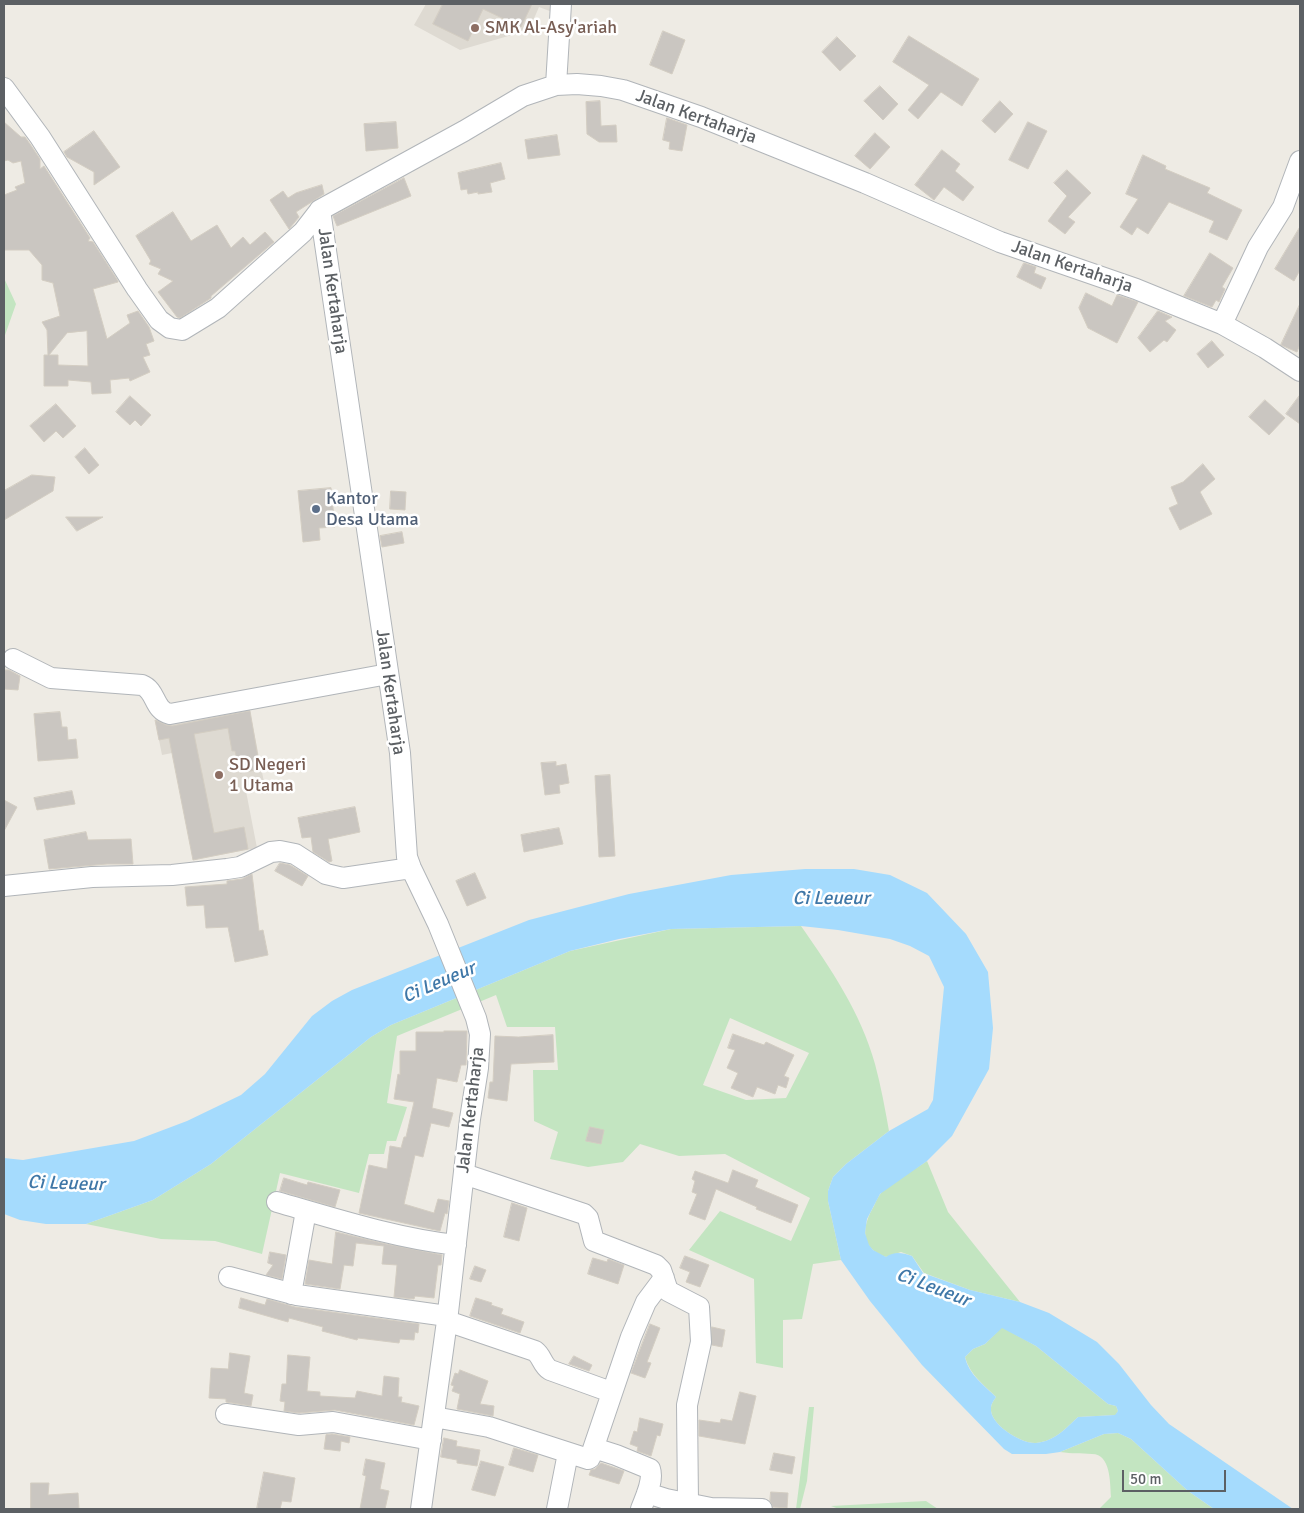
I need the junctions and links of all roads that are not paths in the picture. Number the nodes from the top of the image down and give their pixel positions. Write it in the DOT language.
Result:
graph roads {
  1 [pos="562,4"];
  2 [pos="556,85"];
  3 [pos="4,88"];
  4 [pos="1300,162"];
  5 [pos="320,210"];
  6 [pos="1222,324"];
  7 [pos="1300,371"];
  8 [pos="13,659"];
  9 [pos="388,674"];
  10 [pos="411,868"];
  11 [pos="4,886"];
  12 [pos="464,1174"];
  13 [pos="277,1202"];
  14 [pos="306,1211"];
  15 [pos="456,1245"];
  16 [pos="229,1277"];
  17 [pos="664,1278"];
  18 [pos="292,1294"];
  19 [pos="447,1319"];
  20 [pos="611,1392"];
  21 [pos="226,1414"];
  22 [pos="434,1417"];
  23 [pos="431,1440"];
  24 [pos="594,1448"];
  25 [pos="568,1452"];
  26 [pos="644,1501"];
  27 [pos="688,1503"];
  28 [pos="421,1509"];
  29 [pos="557,1509"];
  30 [pos="711,1509"];
  31 [pos="762,1509"];
  1 -- 2 [label="street"];
  2 -- 5 [label="street, Jalan Kertaharja"];
  2 -- 6 [label="street, Jalan Kertaharja"];
  3 -- 5 [label="street"];
  4 -- 6 [label="street"];
  5 -- 9 [label="street, Jalan Kertaharja"];
  6 -- 7 [label="street, Jalan Kertaharja"];
  8 -- 9 [label="street"];
  9 -- 10 [label="street, Jalan Kertaharja"];
  10 -- 11 [label="street"];
  10 -- 12 [label="street, Jalan Kertaharja"];
  12 -- 15 [label="street, Jalan Kertaharja"];
  12 -- 17 [label="street"];
  13 -- 14 [label="street"];
  14 -- 15 [label="street"];
  14 -- 18 [label="street"];
  15 -- 19 [label="street, Jalan Kertaharja"];
  16 -- 18 [label="street"];
  17 -- 20 [label="street"];
  17 -- 27 [label="street"];
  18 -- 19 [label="street"];
  19 -- 20 [label="street"];
  19 -- 22 [label="street, Jalan Kertaharja"];
  20 -- 24 [label="street"];
  21 -- 23 [label="street"];
  22 -- 23 [label="street, Jalan Kertaharja"];
  22 -- 25 [label="street"];
  23 -- 28 [label="street, Jalan Kertaharja"];
  24 -- 25 [label="street"];
  24 -- 26 [label="street"];
  25 -- 29 [label="street"];
  26 -- 27 [label="street"];
  27 -- 30 [label="street"];
  30 -- 31 [label="street"];
}
